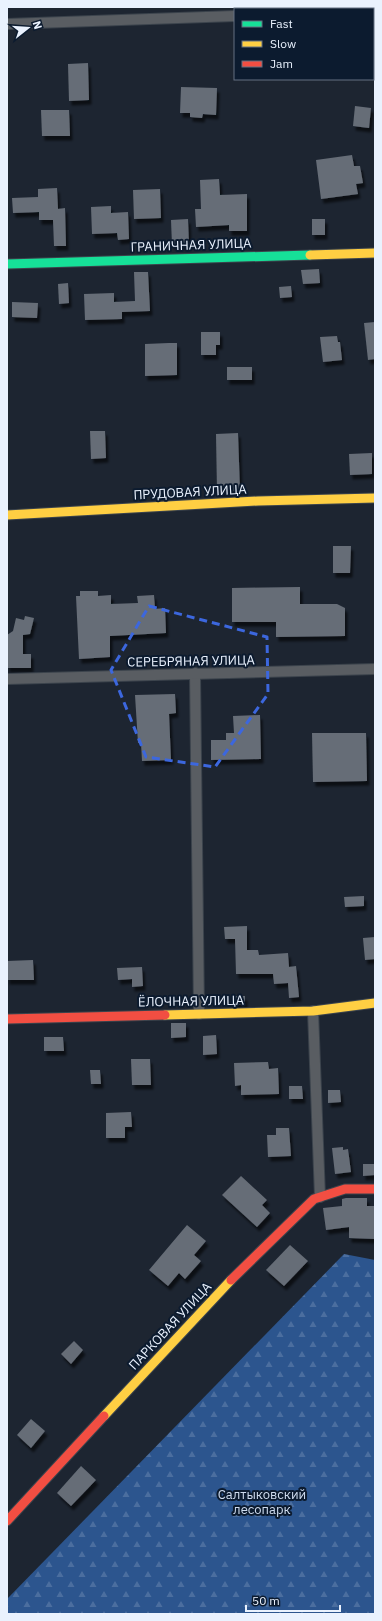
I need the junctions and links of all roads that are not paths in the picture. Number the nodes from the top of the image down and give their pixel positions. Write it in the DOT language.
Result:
graph roads {
  1 [pos="234,16"];
  2 [pos="7,24"];
  3 [pos="375,253"];
  4 [pos="7,264"];
  5 [pos="375,498"];
  6 [pos="7,515"];
  7 [pos="375,669"];
  8 [pos="195,673"];
  9 [pos="7,679"];
  10 [pos="375,1003"];
  11 [pos="313,1011"];
  12 [pos="199,1014"];
  13 [pos="7,1019"];
  14 [pos="375,1189"];
  15 [pos="320,1197"];
  16 [pos="7,1521"];
  1 -- 2 [label="street"];
  3 -- 4 [label="street, ГРАНИЧНАЯ УЛИЦА"];
  5 -- 6 [label="street, ПРУДОВАЯ УЛИЦА"];
  7 -- 8 [label="street, СЕРЕБРЯНАЯ УЛИЦА"];
  8 -- 9 [label="street, СЕРЕБРЯНАЯ УЛИЦА"];
  8 -- 12 [label="street"];
  10 -- 11 [label="street, ЁЛОЧНАЯ УЛИЦА"];
  11 -- 12 [label="street, ЁЛОЧНАЯ УЛИЦА"];
  11 -- 15 [label="street"];
  12 -- 13 [label="street, ЁЛОЧНАЯ УЛИЦА"];
  14 -- 15 [label="street, ПАРКОВАЯ УЛИЦА"];
  15 -- 16 [label="street, ПАРКОВАЯ УЛИЦА"];
}
